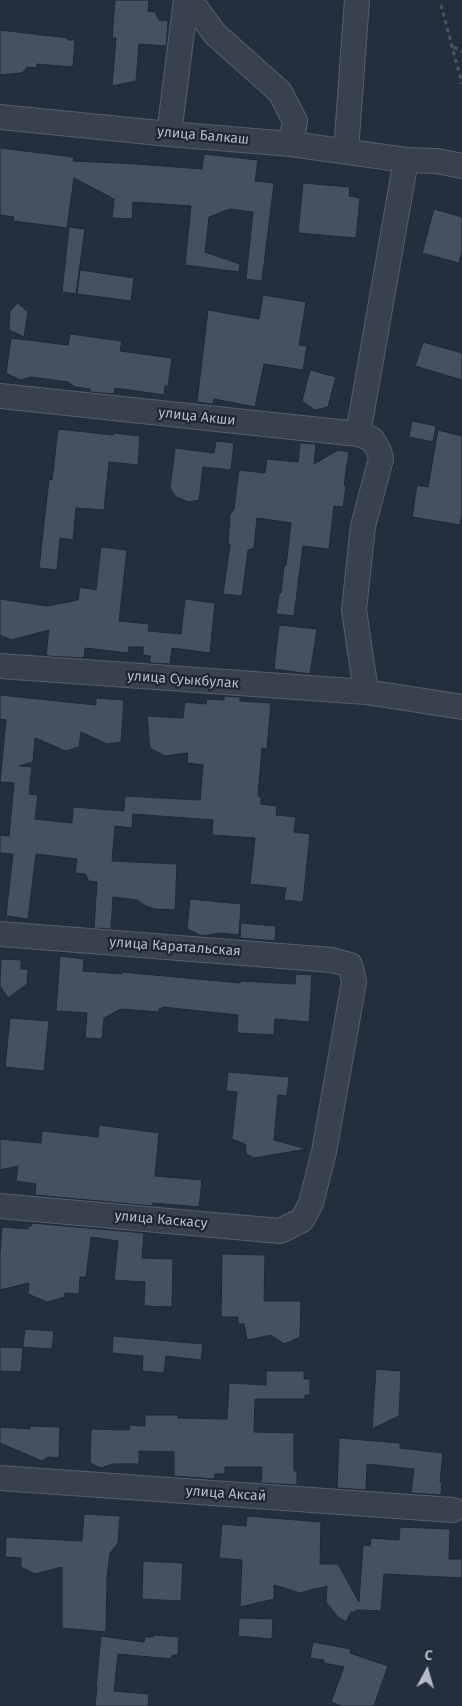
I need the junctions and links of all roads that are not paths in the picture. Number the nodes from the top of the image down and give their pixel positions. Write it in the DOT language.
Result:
graph roads {
  1 [pos="186,0"];
  2 [pos="190,0"];
  3 [pos="357,0"];
  4 [pos="0,117"];
  5 [pos="170,134"];
  6 [pos="291,144"];
  7 [pos="346,151"];
  8 [pos="406,160"];
  9 [pos="462,166"];
  10 [pos="0,396"];
  11 [pos="358,434"];
  12 [pos="0,666"];
  13 [pos="366,692"];
  14 [pos="462,707"];
  15 [pos="0,934"];
  16 [pos="311,1203"];
  17 [pos="0,1206"];
  18 [pos="0,1478"];
  19 [pos="453,1510"];
  1 -- 5 [label="street"];
  2 -- 6 [label="street"];
  3 -- 7 [label="street"];
  4 -- 5 [label="street, улица Балкаш"];
  5 -- 6 [label="street, улица Балкаш"];
  6 -- 7 [label="street, улица Балкаш"];
  7 -- 8 [label="street, улица Балкаш"];
  8 -- 9 [label="street, улица Балкаш"];
  8 -- 11 [label="street"];
  10 -- 11 [label="street, улица Акши"];
  11 -- 13 [label="street, улица Акши"];
  12 -- 13 [label="street, улица Суыкбулак"];
  13 -- 14 [label="street, улица Суыкбулак"];
  15 -- 16 [label="street, улица Каратальская"];
  16 -- 17 [label="street, улица Каскасу"];
  18 -- 19 [label="street, улица Аксай"];
}
